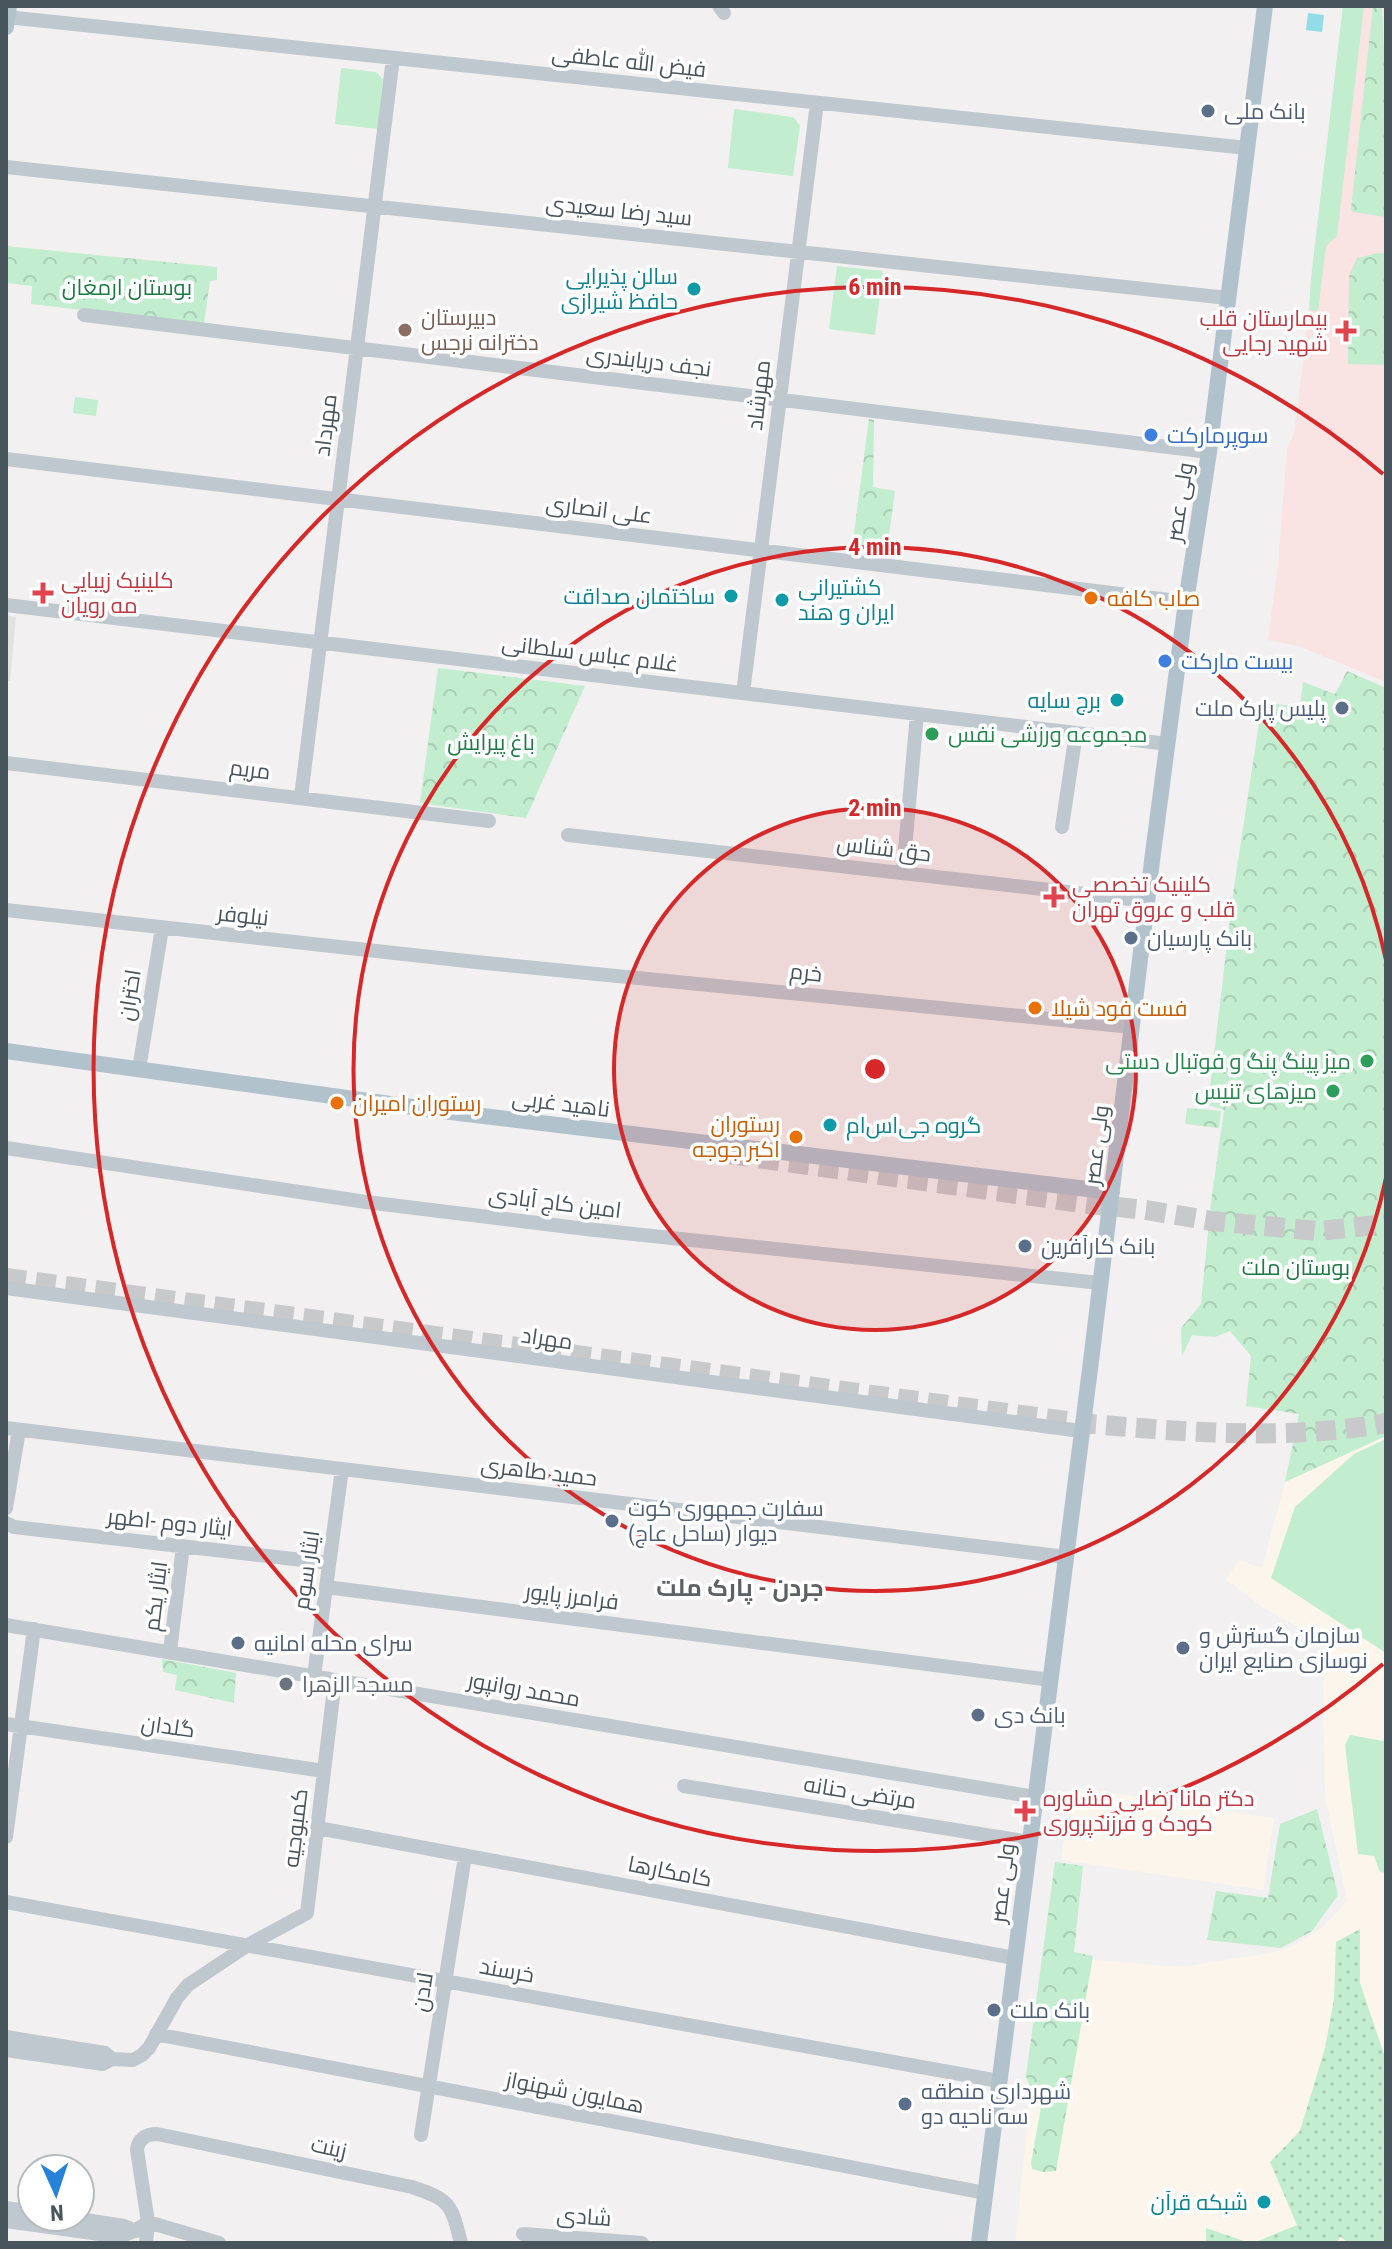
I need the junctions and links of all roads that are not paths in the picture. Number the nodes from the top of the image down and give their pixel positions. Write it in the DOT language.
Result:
graph roads {
  1 [pos="1265,6"];
  2 [pos="7,17"];
  3 [pos="393,58"];
  4 [pos="817,103"];
  5 [pos="1247,148"];
  6 [pos="6,167"];
  7 [pos="374,206"];
  8 [pos="798,252"];
  9 [pos="1228,298"];
  10 [pos="84,315"];
  11 [pos="357,347"];
  12 [pos="780,399"];
  13 [pos="1209,452"];
  14 [pos="6,459"];
  15 [pos="338,499"];
  16 [pos="761,550"];
  17 [pos="1186,602"];
  18 [pos="6,605"];
  19 [pos="320,643"];
  20 [pos="743,693"];
  21 [pos="917,714"];
  22 [pos="1076,733"];
  23 [pos="1168,744"];
  24 [pos="6,763"];
  25 [pos="301,797"];
  26 [pos="489,821"];
  27 [pos="1062,827"];
  28 [pos="568,835"];
  29 [pos="903,872"];
  30 [pos="1147,901"];
  31 [pos="6,910"];
  32 [pos="162,928"];
  33 [pos="476,962"];
  34 [pos="1132,1027"];
  35 [pos="6,1051"];
  36 [pos="139,1069"];
  37 [pos="6,1148"];
  38 [pos="1112,1192"];
  39 [pos="1100,1283"];
  40 [pos="6,1288"];
  41 [pos="12,1429"];
  42 [pos="1081,1431"];
  43 [pos="342,1469"];
  44 [pos="6,1508"];
  45 [pos="6,1523"];
  46 [pos="183,1546"];
  47 [pos="1066,1557"];
  48 [pos="329,1563"];
  49 [pos="326,1587"];
  50 [pos="6,1625"];
  51 [pos="34,1629"];
  52 [pos="170,1651"];
  53 [pos="314,1676"];
  54 [pos="335,1680"];
  55 [pos="1051,1680"];
  56 [pos="13,1725"];
  57 [pos="324,1771"];
  58 [pos="684,1786"];
  59 [pos="1035,1797"];
  60 [pos="318,1828"];
  61 [pos="6,1837"];
  62 [pos="1029,1842"];
  63 [pos="465,1856"];
  64 [pos="6,1902"];
  65 [pos="248,1945"];
  66 [pos="1014,1958"];
  67 [pos="446,1981"];
  68 [pos="156,2034"];
  69 [pos="6,2037"];
  70 [pos="6,2050"];
  71 [pos="107,2058"];
  72 [pos="999,2081"];
  73 [pos="429,2087"];
  74 [pos="421,2135"];
  75 [pos="986,2193"];
  76 [pos="6,2221"];
  77 [pos="96,2222"];
  78 [pos="143,2232"];
  79 [pos="523,2234"];
  80 [pos="219,2243"];
  81 [pos="461,2243"];
  82 [pos="642,2243"];
  83 [pos="979,2243"];
  1 -- 5 [label="main road, ولی عصر"];
  2 -- 3 [label="street, فیض الله عاطفی"];
  3 -- 4 [label="street, فیض الله عاطفی"];
  3 -- 7 [label="street, مهرداد"];
  4 -- 5 [label="street, فیض الله عاطفی"];
  4 -- 8 [label="street, مهرشاد"];
  5 -- 9 [label="main road, ولی عصر"];
  6 -- 7 [label="street, سید رضا سعیدی"];
  7 -- 8 [label="street, سید رضا سعیدی"];
  7 -- 11 [label="street, مهرداد"];
  8 -- 9 [label="street, سید رضا سعیدی"];
  8 -- 12 [label="street, مهرشاد"];
  9 -- 13 [label="main road, ولی عصر"];
  10 -- 11 [label="street, نجف دریابندری"];
  11 -- 12 [label="street, نجف دریابندری"];
  11 -- 15 [label="street, مهرداد"];
  12 -- 13 [label="street, نجف دریابندری"];
  12 -- 16 [label="street, مهرشاد"];
  13 -- 17 [label="main road, ولی عصر"];
  14 -- 15 [label="street, علی انصاری"];
  15 -- 16 [label="street, علی انصاری"];
  15 -- 19 [label="street, مهرداد"];
  16 -- 17 [label="street, علی انصاری"];
  16 -- 20 [label="street, مهرشاد"];
  17 -- 23 [label="main road, ولی عصر"];
  18 -- 19 [label="street, غلام عباس سلطانی"];
  19 -- 20 [label="street, غلام عباس سلطانی"];
  19 -- 25 [label="street, مهرداد"];
  20 -- 21 [label="street, غلام عباس سلطانی"];
  21 -- 22 [label="street, غلام عباس سلطانی"];
  21 -- 29 [label="street"];
  22 -- 23 [label="street, غلام عباس سلطانی"];
  22 -- 27 [label="street"];
  23 -- 30 [label="main road, ولی عصر"];
  24 -- 25 [label="street, مریم"];
  25 -- 26 [label="street, مریم"];
  28 -- 29 [label="street, حق شناس"];
  29 -- 30 [label="street, حق شناس"];
  30 -- 34 [label="main road, ولی عصر"];
  31 -- 32 [label="street, نیلوفر"];
  32 -- 33 [label="street, نیلوفر"];
  32 -- 36 [label="street, اختران"];
  33 -- 34 [label="street, خرم"];
  34 -- 38 [label="main road, ولی عصر"];
  35 -- 36 [label="main road, ناهید غربی"];
  36 -- 38 [label="main road, ناهید غربی"];
  37 -- 39 [label="street, امین کاج آبادی"];
  38 -- 39 [label="main road, ولی عصر"];
  39 -- 42 [label="main road, ولی عصر"];
  40 -- 42 [label="street, مهراد"];
  41 -- 43 [label="street, حمید طاهری"];
  41 -- 44 [label="street"];
  42 -- 47 [label="main road, ولی عصر"];
  43 -- 47 [label="street, حمید طاهری"];
  43 -- 48 [label="street, ایثار سوم"];
  45 -- 46 [label="street, ایثار دوم -اطهر"];
  46 -- 48 [label="street, ایثار دوم -اطهر"];
  46 -- 52 [label="street, ایثار یکم"];
  47 -- 55 [label="main road, ولی عصر"];
  48 -- 49 [label="street, ایثار سوم"];
  49 -- 53 [label="street, ایثار سوم"];
  49 -- 55 [label="street, فرامرز پایور"];
  50 -- 51 [label="street, محمد روانپور"];
  51 -- 52 [label="street, محمد روانپور"];
  51 -- 56 [label="street"];
  52 -- 53 [label="street, محمد روانپور"];
  53 -- 54 [label="street, محمد روانپور"];
  54 -- 57 [label="street, کمبوجیه"];
  54 -- 59 [label="street, محمد روانپور"];
  55 -- 59 [label="main road, ولی عصر"];
  56 -- 57 [label="street, گلدان"];
  56 -- 61 [label="street"];
  57 -- 60 [label="street, کمبوجیه"];
  58 -- 62 [label="street, مرتضی حنانه"];
  59 -- 62 [label="main road, ولی عصر"];
  60 -- 63 [label="street, کامکارها"];
  60 -- 65 [label="street, کمبوجیه"];
  62 -- 66 [label="main road, ولی عصر"];
  63 -- 66 [label="street, کامکارها"];
  63 -- 67 [label="street, لادن"];
  64 -- 65 [label="street, خرسند"];
  65 -- 67 [label="street, خرسند"];
  65 -- 68 [label="street, کمبوجیه"];
  66 -- 72 [label="main road, ولی عصر"];
  67 -- 72 [label="street, خرسند"];
  67 -- 73 [label="street, لادن"];
  68 -- 71 [label="street, کمبوجیه"];
  68 -- 73 [label="street, همایون شهنواز"];
  69 -- 71 [label="street"];
  70 -- 71 [label="street"];
  72 -- 75 [label="main road, ولی عصر"];
  73 -- 74 [label="street, لادن"];
  73 -- 75 [label="street, همایون شهنواز"];
  75 -- 83 [label="main road, ولی عصر"];
  76 -- 78 [label="street"];
  77 -- 78 [label="street"];
  78 -- 80 [label="street"];
  78 -- 81 [label="street, زینت"];
  79 -- 82 [label="street, شادی"];
}
